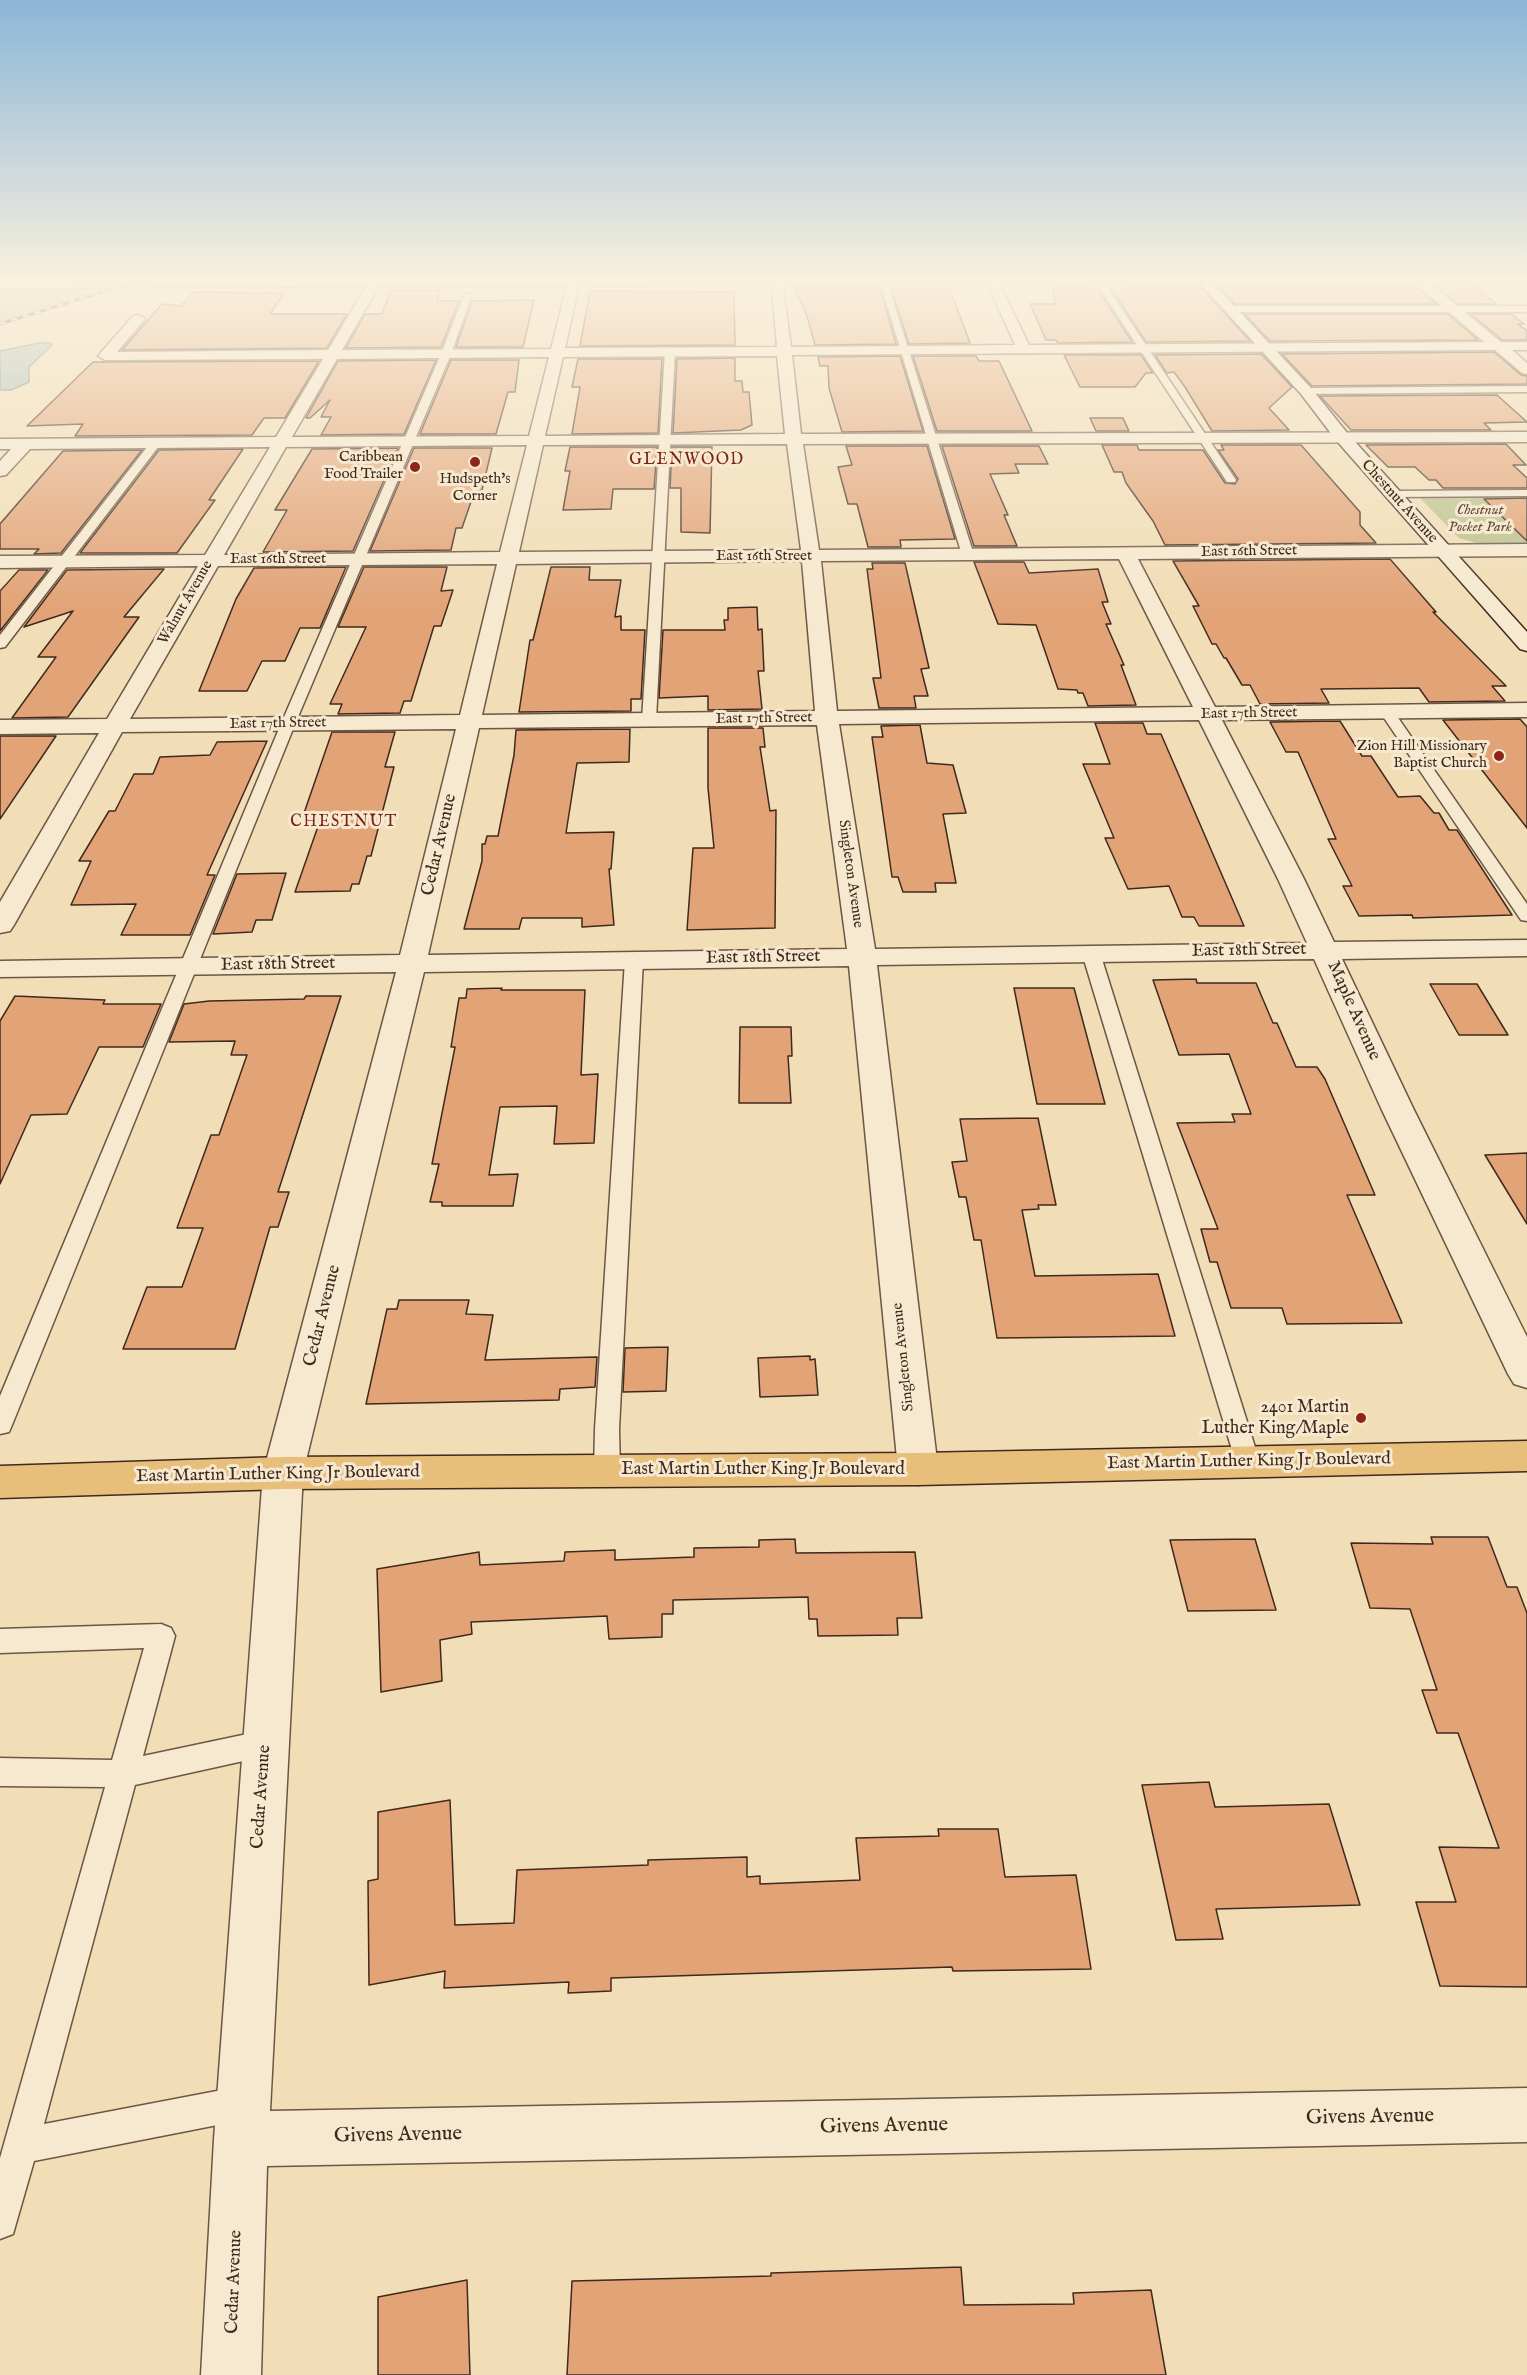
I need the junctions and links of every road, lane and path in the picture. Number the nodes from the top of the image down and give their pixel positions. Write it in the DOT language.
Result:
graph roads {
  1 [pos="313,389"];
  2 [pos="431,389"];
  3 [pos="549,389"];
  4 [pos="668,389"];
  5 [pos="789,389"];
  6 [pos="916,389"];
  7 [pos="1171,389"];
  8 [pos="1303,389"];
  9 [pos="1527,389"];
  10 [pos="1306,392"];
  11 [pos="1203,437"];
  12 [pos="1342,437"];
  13 [pos="1527,437"];
  14 [pos="794,439"];
  15 [pos="931,439"];
  16 [pos="665,440"];
  17 [pos="537,441"];
  18 [pos="407,442"];
  19 [pos="282,443"];
  20 [pos="0,444"];
  21 [pos="25,444"];
  22 [pos="155,444"];
  23 [pos="0,471"];
  24 [pos="1231,480"];
  25 [pos="1527,493"];
  26 [pos="1393,494"];
  27 [pos="1442,550"];
  28 [pos="1527,550"];
  29 [pos="1126,554"];
  30 [pos="968,555"];
  31 [pos="810,556"];
  32 [pos="656,557"];
  33 [pos="507,558"];
  34 [pos="360,560"];
  35 [pos="211,561"];
  36 [pos="0,562"];
  37 [pos="63,562"];
  38 [pos="0,644"];
  39 [pos="1527,645"];
  40 [pos="1527,710"];
  41 [pos="1387,712"];
  42 [pos="1209,715"];
  43 [pos="827,718"];
  44 [pos="649,720"];
  45 [pos="469,722"];
  46 [pos="288,724"];
  47 [pos="114,726"];
  48 [pos="0,727"];
  49 [pos="1527,916"];
  50 [pos="0,925"];
  51 [pos="1527,948"];
  52 [pos="1325,950"];
  53 [pos="1091,953"];
  54 [pos="862,956"];
  55 [pos="634,960"];
  56 [pos="412,963"];
  57 [pos="190,966"];
  58 [pos="0,969"];
  59 [pos="1527,1374"];
  60 [pos="0,1425"];
  61 [pos="1527,1456"];
  62 [pos="1248,1463"];
  63 [pos="918,1468"];
  64 [pos="607,1470"];
  65 [pos="283,1473"];
  66 [pos="0,1482"];
  67 [pos="0,1641"];
  68 [pos="266,1743"];
  69 [pos="0,1772"];
  70 [pos="123,1774"];
  71 [pos="1527,2115"];
  72 [pos="242,2121"];
  73 [pos="21,2146"];
  74 [pos="0,2221"];
  75 [pos="231,2375"];
  1 -- 19 [label="street, Walnut Avenue"];
  2 -- 18 [label="lane"];
  3 -- 17 [label="street, Cedar Avenue"];
  4 -- 16 [label="lane"];
  5 -- 14 [label="street, Singleton Avenue"];
  6 -- 15 [label="lane"];
  7 -- 11 [label="lane"];
  8 -- 10 [label="street, Chestnut Avenue"];
  9 -- 10 [label="lane"];
  10 -- 12 [label="street, Chestnut Avenue"];
  11 -- 12 [label="street"];
  11 -- 15 [label="street"];
  11 -- 24 [label="lane"];
  12 -- 13 [label="street"];
  12 -- 26 [label="street, Chestnut Avenue"];
  14 -- 15 [label="street"];
  14 -- 16 [label="street"];
  14 -- 31 [label="street, Singleton Avenue"];
  15 -- 30 [label="lane"];
  16 -- 17 [label="street"];
  16 -- 32 [label="lane"];
  17 -- 18 [label="street"];
  17 -- 33 [label="street, Cedar Avenue"];
  18 -- 19 [label="street"];
  18 -- 34 [label="lane"];
  19 -- 22 [label="street"];
  19 -- 35 [label="street, Walnut Avenue"];
  20 -- 21 [label="street"];
  21 -- 22 [label="street"];
  21 -- 23 [label="street"];
  22 -- 37 [label="lane"];
  25 -- 26 [label="lane"];
  26 -- 27 [label="street, Chestnut Avenue"];
  27 -- 28 [label="street, East 16th Street"];
  27 -- 29 [label="street, East 16th Street"];
  27 -- 39 [label="street, Chestnut Avenue"];
  29 -- 30 [label="street, East 16th Street"];
  29 -- 42 [label="street, Maple Avenue"];
  30 -- 31 [label="street, East 16th Street"];
  31 -- 32 [label="street, East 16th Street"];
  31 -- 43 [label="street, Singleton Avenue"];
  32 -- 33 [label="street, East 16th Street"];
  32 -- 44 [label="lane"];
  33 -- 34 [label="street, East 16th Street"];
  33 -- 45 [label="street, Cedar Avenue"];
  34 -- 35 [label="street, East 16th Street"];
  34 -- 46 [label="lane"];
  35 -- 37 [label="street, East 16th Street"];
  35 -- 47 [label="street, Walnut Avenue"];
  36 -- 37 [label="street, East 16th Street"];
  37 -- 38 [label="lane"];
  40 -- 41 [label="street, East 17th Street"];
  41 -- 42 [label="street, East 17th Street"];
  41 -- 49 [label="lane"];
  42 -- 43 [label="street, East 17th Street"];
  42 -- 52 [label="street, Maple Avenue"];
  43 -- 44 [label="street, East 17th Street"];
  43 -- 54 [label="street, Singleton Avenue"];
  44 -- 45 [label="street, East 17th Street"];
  45 -- 46 [label="street, East 17th Street"];
  45 -- 56 [label="street, Cedar Avenue"];
  46 -- 47 [label="street, East 17th Street"];
  46 -- 57 [label="lane"];
  47 -- 48 [label="street, East 17th Street"];
  47 -- 50 [label="street, Walnut Avenue"];
  51 -- 52 [label="street, East 18th Street"];
  52 -- 53 [label="street, East 18th Street"];
  52 -- 59 [label="street, Maple Avenue"];
  53 -- 54 [label="street, East 18th Street"];
  53 -- 62 [label="lane"];
  54 -- 55 [label="street, East 18th Street"];
  54 -- 63 [label="street, Singleton Avenue"];
  55 -- 56 [label="street, East 18th Street"];
  55 -- 64 [label="lane"];
  56 -- 57 [label="street, East 18th Street"];
  56 -- 65 [label="street, Cedar Avenue"];
  57 -- 58 [label="street, East 18th Street"];
  57 -- 60 [label="lane"];
  61 -- 62 [label="main road, East Martin Luther King Jr Boulevard"];
  62 -- 63 [label="main road, East Martin Luther King Jr Boulevard"];
  63 -- 64 [label="main road, East Martin Luther King Jr Boulevard"];
  64 -- 65 [label="main road, East Martin Luther King Jr Boulevard"];
  65 -- 66 [label="main road, East Martin Luther King Jr Boulevard"];
  65 -- 68 [label="street, Cedar Avenue"];
  67 -- 70 [label="lane"];
  68 -- 70 [label="lane"];
  68 -- 72 [label="street, Cedar Avenue"];
  69 -- 70 [label="lane"];
  70 -- 73 [label="lane"];
  71 -- 72 [label="street, Givens Avenue"];
  72 -- 73 [label="lane"];
  72 -- 75 [label="street, Cedar Avenue"];
  73 -- 74 [label="lane"];
}
